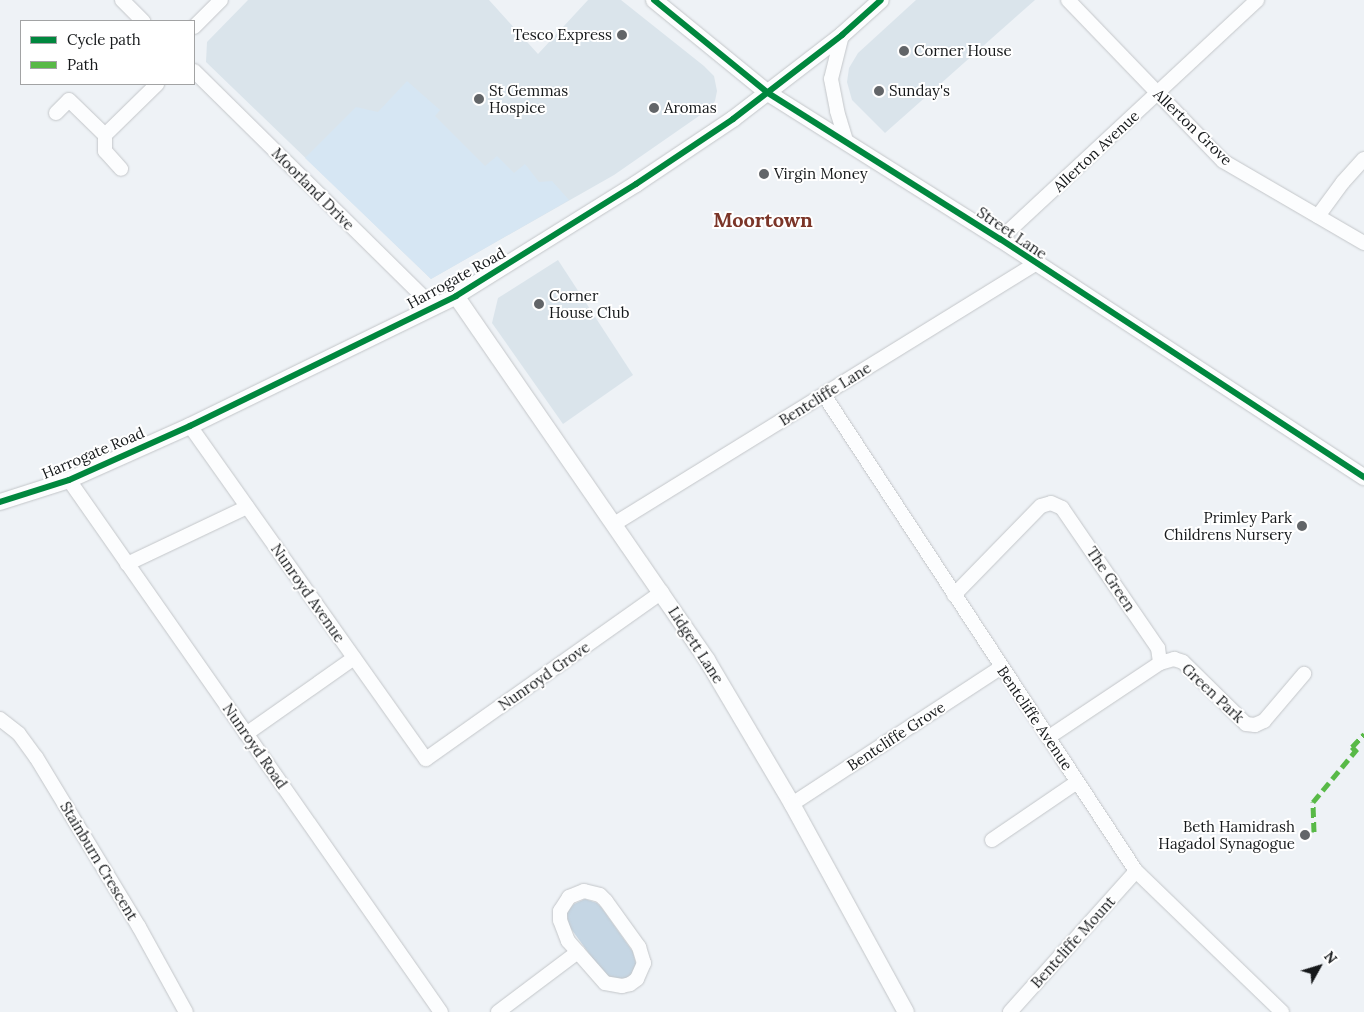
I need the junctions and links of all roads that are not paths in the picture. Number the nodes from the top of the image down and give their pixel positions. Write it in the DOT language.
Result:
graph roads {
  1 [pos="122,0"];
  2 [pos="221,0"];
  3 [pos="654,0"];
  4 [pos="881,0"];
  5 [pos="1068,0"];
  6 [pos="1257,0"];
  7 [pos="143,20"];
  8 [pos="195,26"];
  9 [pos="842,35"];
  10 [pos="195,71"];
  11 [pos="156,85"];
  12 [pos="768,93"];
  13 [pos="1158,94"];
  14 [pos="56,113"];
  15 [pos="106,135"];
  16 [pos="846,140"];
  17 [pos="1364,159"];
  18 [pos="121,169"];
  19 [pos="1318,216"];
  20 [pos="1000,239"];
  21 [pos="1364,243"];
  22 [pos="1035,264"];
  23 [pos="456,296"];
  24 [pos="433,307"];
  25 [pos="824,395"];
  26 [pos="190,426"];
  27 [pos="1364,478"];
  28 [pos="68,480"];
  29 [pos="0,502"];
  30 [pos="247,507"];
  31 [pos="614,524"];
  32 [pos="127,564"];
  33 [pos="662,592"];
  34 [pos="954,595"];
  35 [pos="354,658"];
  36 [pos="1160,664"];
  37 [pos="1001,667"];
  38 [pos="1304,674"];
  39 [pos="0,719"];
  40 [pos="246,734"];
  41 [pos="1049,737"];
  42 [pos="426,759"];
  43 [pos="1077,782"];
  44 [pos="792,804"];
  45 [pos="992,840"];
  46 [pos="1136,871"];
  47 [pos="578,952"];
  48 [pos="186,1012"];
  49 [pos="441,1012"];
  50 [pos="498,1012"];
  51 [pos="906,1012"];
  52 [pos="1010,1012"];
  53 [pos="1282,1012"];
  1 -- 7 [label="street"];
  2 -- 8 [label="street"];
  3 -- 12 [label="street, Street Lane"];
  4 -- 9 [label="street, Harrogate Road"];
  5 -- 13 [label="street, Allerton Grove"];
  6 -- 13 [label="street, Allerton Avenue"];
  9 -- 12 [label="street, Harrogate Road"];
  9 -- 16 [label="street"];
  10 -- 24 [label="street, Moorland Drive"];
  11 -- 15 [label="street"];
  12 -- 16 [label="street, Street Lane"];
  12 -- 23 [label="street, Harrogate Road"];
  13 -- 19 [label="street, Allerton Grove"];
  13 -- 20 [label="street, Allerton Avenue"];
  14 -- 15 [label="street"];
  15 -- 18 [label="street"];
  16 -- 20 [label="street, Street Lane"];
  17 -- 19 [label="street"];
  19 -- 21 [label="street, Allerton Grove"];
  20 -- 22 [label="street, Street Lane"];
  22 -- 25 [label="street, Bentcliffe Lane"];
  22 -- 27 [label="street, Street Lane"];
  23 -- 24 [label="street, Harrogate Road"];
  23 -- 31 [label="street, Lidgett Lane"];
  24 -- 26 [label="street, Harrogate Road"];
  25 -- 31 [label="street, Bentcliffe Lane"];
  25 -- 34 [label="street, Bentcliffe Avenue"];
  26 -- 28 [label="street, Harrogate Road"];
  26 -- 30 [label="street, Nunroyd Avenue"];
  28 -- 29 [label="street, Harrogate Road"];
  28 -- 32 [label="street, Nunroyd Road"];
  30 -- 32 [label="street"];
  30 -- 35 [label="street, Nunroyd Avenue"];
  31 -- 33 [label="street, Lidgett Lane"];
  32 -- 40 [label="street, Nunroyd Road"];
  33 -- 42 [label="street, Nunroyd Grove"];
  33 -- 44 [label="street, Lidgett Lane"];
  34 -- 36 [label="street, The Green"];
  34 -- 37 [label="street, Bentcliffe Avenue"];
  35 -- 40 [label="street"];
  35 -- 42 [label="street, Nunroyd Avenue"];
  36 -- 38 [label="street, Green Park"];
  36 -- 41 [label="street"];
  37 -- 41 [label="street, Bentcliffe Avenue"];
  37 -- 44 [label="street, Bentcliffe Grove"];
  39 -- 48 [label="street, Stainburn Crescent"];
  40 -- 49 [label="street, Nunroyd Road"];
  41 -- 43 [label="street, Bentcliffe Avenue"];
  43 -- 45 [label="street"];
  43 -- 46 [label="street, Bentcliffe Avenue"];
  44 -- 51 [label="street, Lidgett Lane"];
  46 -- 52 [label="street, Bentcliffe Mount"];
  46 -- 53 [label="street, Bentcliffe Avenue"];
  47 -- 47 [label="street"];
  47 -- 50 [label="street"];
}
